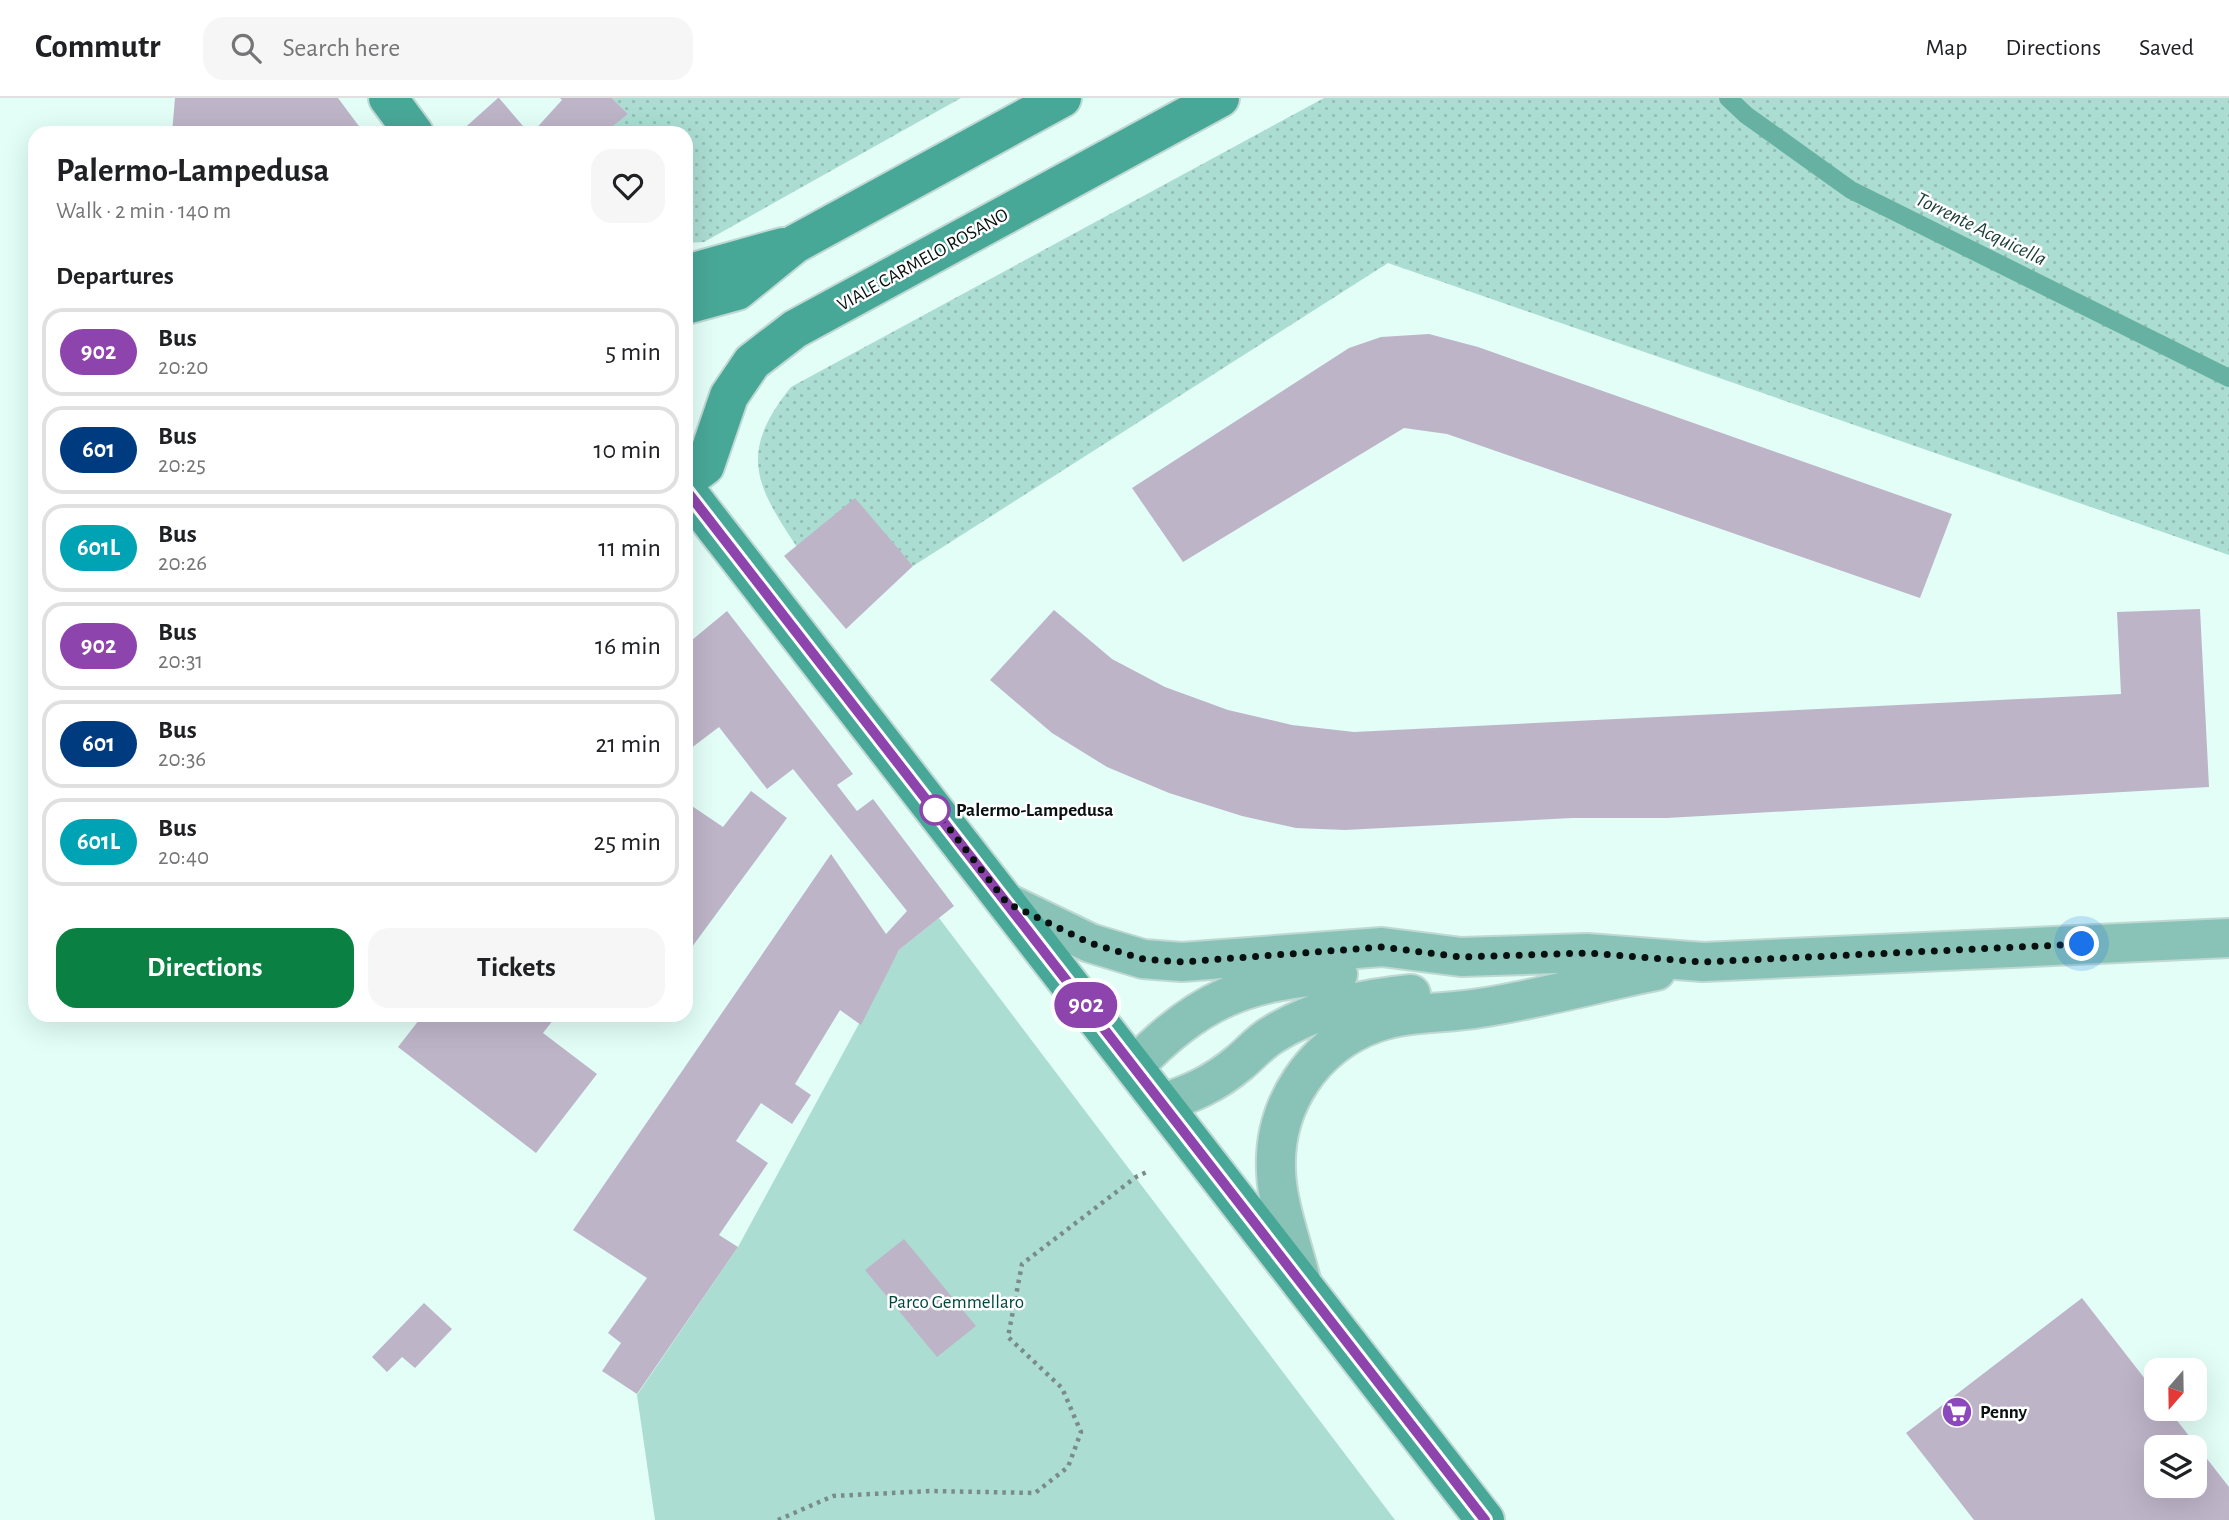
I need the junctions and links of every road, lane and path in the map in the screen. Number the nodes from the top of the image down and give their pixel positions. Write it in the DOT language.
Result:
graph roads {
  1 [pos="388,98"];
  2 [pos="1062,98"];
  3 [pos="1220,98"];
  4 [pos="409,126"];
  5 [pos="795,244"];
  6 [pos="693,272"];
  7 [pos="693,303"];
  8 [pos="693,475"];
  9 [pos="693,499"];
  10 [pos="1007,903"];
  11 [pos="2229,937"];
  12 [pos="1461,957"];
  13 [pos="1703,962"];
  14 [pos="1588,985"];
  15 [pos="1134,1067"];
  16 [pos="1163,1103"];
  17 [pos="1197,1147"];
  18 [pos="1302,1284"];
  19 [pos="778,1520"];
  20 [pos="1485,1520"];
  1 -- 4 [label="main road"];
  2 -- 5 [label="main road"];
  3 -- 8 [label="main road, VIALE CARMELO ROSANO"];
  5 -- 6 [label="main road"];
  5 -- 7 [label="main road"];
  9 -- 10 [label="main road"];
  10 -- 12 [label="street"];
  10 -- 15 [label="main road"];
  11 -- 13 [label="street"];
  12 -- 13 [label="street"];
  12 -- 15 [label="street"];
  13 -- 14 [label="street"];
  14 -- 16 [label="street"];
  14 -- 18 [label="street"];
  15 -- 16 [label="main road"];
  16 -- 17 [label="main road"];
  17 -- 18 [label="main road"];
  17 -- 19 [label="path"];
  18 -- 20 [label="main road"];
}
